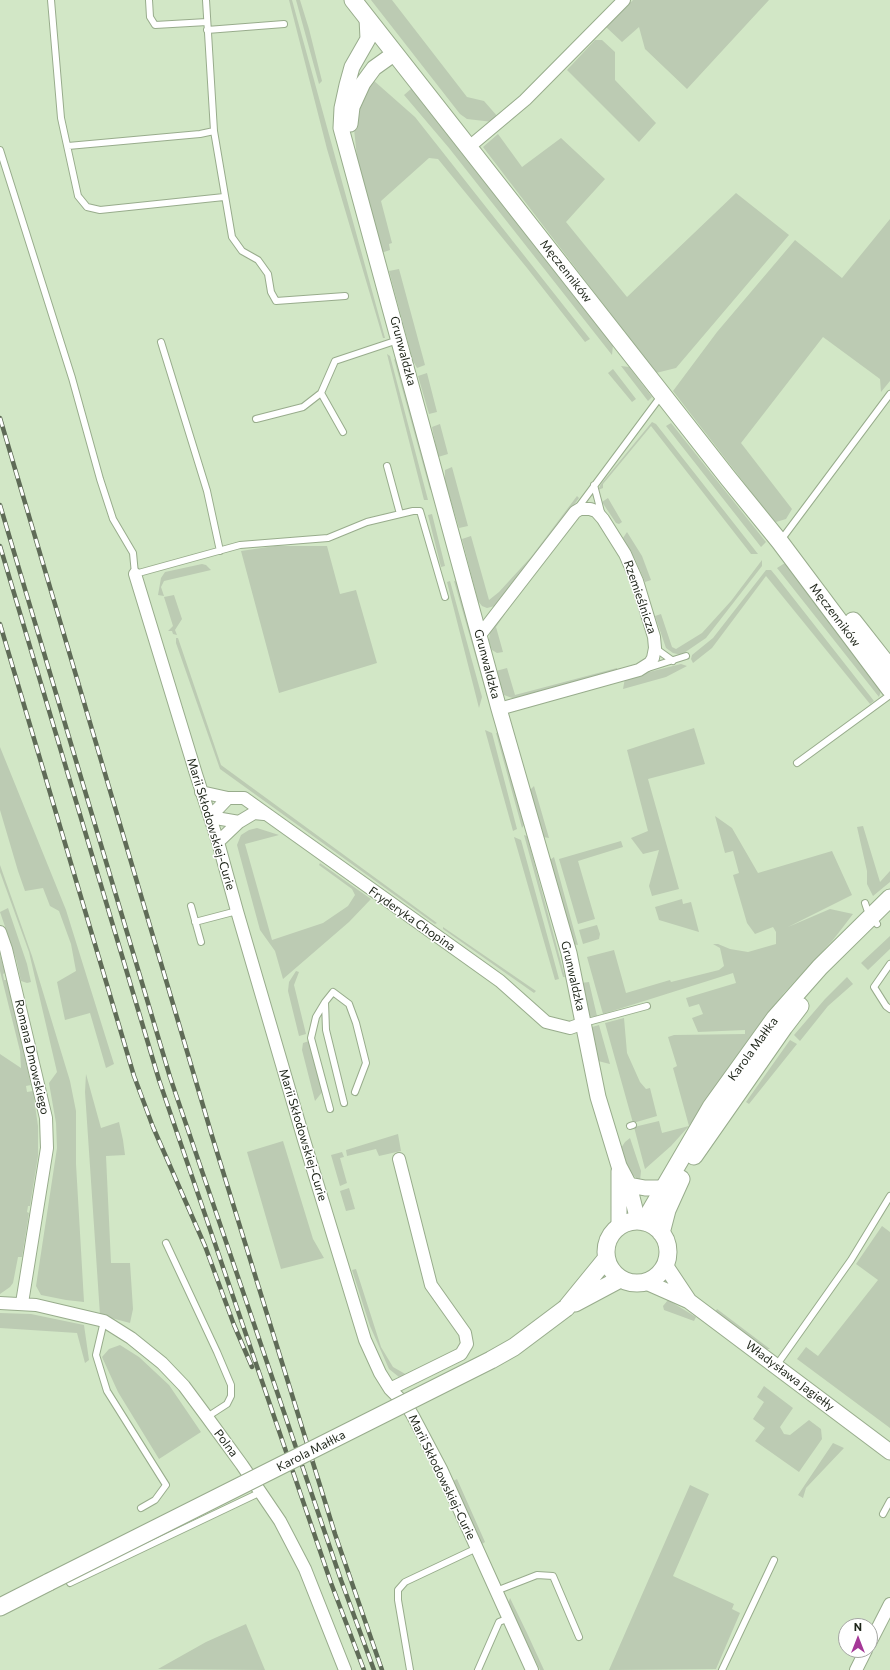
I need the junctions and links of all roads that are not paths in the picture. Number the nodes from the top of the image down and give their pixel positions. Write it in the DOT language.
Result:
graph roads {
  1 [pos="51,0"];
  2 [pos="149,0"];
  3 [pos="206,0"];
  4 [pos="353,0"];
  5 [pos="624,0"];
  6 [pos="367,18"];
  7 [pos="207,22"];
  8 [pos="284,24"];
  9 [pos="207,30"];
  10 [pos="395,53"];
  11 [pos="214,131"];
  12 [pos="68,146"];
  13 [pos="469,147"];
  14 [pos="0,150"];
  15 [pos="352,163"];
  16 [pos="224,197"];
  17 [pos="345,296"];
  18 [pos="400,339"];
  19 [pos="161,342"];
  20 [pos="321,392"];
  21 [pos="662,394"];
  22 [pos="890,394"];
  23 [pos="256,419"];
  24 [pos="343,432"];
  25 [pos="387,466"];
  26 [pos="594,484"];
  27 [pos="575,512"];
  28 [pos="400,514"];
  29 [pos="603,519"];
  30 [pos="780,542"];
  31 [pos="220,551"];
  32 [pos="135,574"];
  33 [pos="445,597"];
  34 [pos="480,635"];
  35 [pos="655,648"];
  36 [pos="686,656"];
  37 [pos="673,661"];
  38 [pos="890,668"];
  39 [pos="639,670"];
  40 [pos="890,689"];
  41 [pos="890,695"];
  42 [pos="499,709"];
  43 [pos="797,764"];
  44 [pos="201,792"];
  45 [pos="228,798"];
  46 [pos="264,814"];
  47 [pos="210,817"];
  48 [pos="239,822"];
  49 [pos="218,842"];
  50 [pos="890,898"];
  51 [pos="191,906"];
  52 [pos="237,911"];
  53 [pos="890,913"];
  54 [pos="871,914"];
  55 [pos="195,922"];
  56 [pos="0,932"];
  57 [pos="201,942"];
  58 [pos="890,964"];
  59 [pos="325,1002"];
  60 [pos="647,1006"];
  61 [pos="890,1009"];
  62 [pos="584,1023"];
  63 [pos="355,1092"];
  64 [pos="344,1103"];
  65 [pos="330,1109"];
  66 [pos="399,1159"];
  67 [pos="619,1166"];
  68 [pos="629,1185"];
  69 [pos="663,1188"];
  70 [pos="890,1196"];
  71 [pos="641,1222"];
  72 [pos="619,1226"];
  73 [pos="661,1232"];
  74 [pos="166,1242"];
  75 [pos="606,1259"];
  76 [pos="665,1265"];
  77 [pos="620,1279"];
  78 [pos="646,1282"];
  79 [pos="689,1301"];
  80 [pos="0,1303"];
  81 [pos="22,1303"];
  82 [pos="566,1308"];
  83 [pos="104,1321"];
  84 [pos="776,1366"];
  85 [pos="390,1389"];
  86 [pos="207,1417"];
  87 [pos="890,1452"];
  88 [pos="261,1492"];
  89 [pos="890,1501"];
  90 [pos="142,1508"];
  91 [pos="883,1514"];
  92 [pos="477,1548"];
  93 [pos="774,1560"];
  94 [pos="70,1583"];
  95 [pos="496,1591"];
  96 [pos="890,1604"];
  97 [pos="0,1607"];
  98 [pos="509,1618"];
  99 [pos="878,1627"];
  100 [pos="579,1637"];
  101 [pos="862,1658"];
  102 [pos="345,1670"];
  103 [pos="410,1670"];
  104 [pos="478,1670"];
  105 [pos="532,1670"];
  106 [pos="722,1670"];
  107 [pos="856,1670"];
  1 -- 12 [label="lane"];
  2 -- 7 [label="lane"];
  3 -- 7 [label="lane"];
  4 -- 6 [label="main road, Męczenników"];
  5 -- 13 [label="street"];
  6 -- 10 [label="main road, Męczenników"];
  6 -- 15 [label="street, Grunwaldzka"];
  7 -- 9 [label="lane"];
  8 -- 9 [label="lane"];
  9 -- 11 [label="lane"];
  10 -- 13 [label="main road, Męczenników"];
  10 -- 15 [label="street, Grunwaldzka"];
  11 -- 12 [label="lane"];
  11 -- 16 [label="lane"];
  12 -- 16 [label="lane"];
  13 -- 21 [label="main road, Męczenników"];
  14 -- 32 [label="lane"];
  15 -- 18 [label="street, Grunwaldzka"];
  16 -- 17 [label="lane"];
  18 -- 20 [label="lane"];
  18 -- 34 [label="street, Grunwaldzka"];
  19 -- 31 [label="lane"];
  20 -- 23 [label="lane"];
  20 -- 24 [label="lane"];
  21 -- 26 [label="lane"];
  21 -- 30 [label="main road, Męczenników"];
  22 -- 30 [label="lane"];
  25 -- 28 [label="lane"];
  26 -- 27 [label="lane"];
  26 -- 29 [label="lane"];
  27 -- 29 [label="street, Rzemieślnicza"];
  27 -- 34 [label="street"];
  28 -- 31 [label="lane"];
  28 -- 33 [label="lane"];
  29 -- 35 [label="street, Rzemieślnicza"];
  30 -- 38 [label="main road, Męczenników"];
  30 -- 40 [label="main road, Męczenników"];
  31 -- 32 [label="lane"];
  32 -- 44 [label="street, Marii Skłodowskiej-Curie"];
  34 -- 42 [label="street, Grunwaldzka"];
  35 -- 37 [label="lane"];
  35 -- 39 [label="street, Rzemieślnicza"];
  36 -- 37 [label="lane"];
  37 -- 39 [label="lane"];
  39 -- 42 [label="street"];
  41 -- 43 [label="lane"];
  42 -- 62 [label="street, Grunwaldzka"];
  44 -- 45 [label="street, Fryderyka Chopina"];
  44 -- 47 [label="street, Marii Skłodowskiej-Curie"];
  45 -- 46 [label="street, Fryderyka Chopina"];
  45 -- 47 [label="street"];
  46 -- 48 [label="street"];
  46 -- 62 [label="street, Fryderyka Chopina"];
  47 -- 48 [label="street"];
  47 -- 49 [label="street, Marii Skłodowskiej-Curie"];
  48 -- 49 [label="street"];
  49 -- 52 [label="street, Marii Skłodowskiej-Curie"];
  50 -- 54 [label="main road, Karola Małłka"];
  51 -- 55 [label="lane"];
  52 -- 55 [label="lane"];
  52 -- 85 [label="street, Marii Skłodowskiej-Curie"];
  53 -- 54 [label="main road, Karola Małłka"];
  54 -- 69 [label="main road, Karola Małłka"];
  54 -- 73 [label="main road, Karola Małłka"];
  55 -- 57 [label="lane"];
  56 -- 81 [label="street, Romana Dmowskiego"];
  58 -- 61 [label="lane"];
  59 -- 63 [label="lane"];
  59 -- 64 [label="lane"];
  59 -- 65 [label="lane"];
  60 -- 62 [label="lane"];
  62 -- 67 [label="street, Grunwaldzka"];
  66 -- 85 [label="street"];
  67 -- 68 [label="street, Grunwaldzka"];
  67 -- 72 [label="street, Grunwaldzka"];
  68 -- 69 [label="street"];
  68 -- 71 [label="street, Grunwaldzka"];
  69 -- 71 [label="main road, Karola Małłka"];
  70 -- 84 [label="lane"];
  71 -- 72 [label="main road"];
  71 -- 73 [label="main road"];
  72 -- 75 [label="main road"];
  73 -- 76 [label="main road"];
  74 -- 86 [label="lane"];
  75 -- 77 [label="main road"];
  75 -- 82 [label="main road, Karola Małłka"];
  76 -- 78 [label="main road"];
  76 -- 79 [label="street, Władysława Jagiełły"];
  77 -- 78 [label="main road"];
  77 -- 82 [label="main road, Karola Małłka"];
  78 -- 79 [label="street, Władysława Jagiełły"];
  79 -- 84 [label="street, Władysława Jagiełły"];
  80 -- 81 [label="street"];
  81 -- 83 [label="street, Polna"];
  82 -- 97 [label="main road, Karola Małłka, bridge"];
  83 -- 86 [label="street, Polna"];
  83 -- 90 [label="lane"];
  84 -- 87 [label="street, Władysława Jagiełły"];
  85 -- 92 [label="street, Marii Skłodowskiej-Curie"];
  86 -- 88 [label="street, Polna"];
  88 -- 94 [label="lane"];
  88 -- 102 [label="street, Polna"];
  89 -- 91 [label="lane"];
  92 -- 95 [label="street, Marii Skłodowskiej-Curie"];
  92 -- 103 [label="lane"];
  93 -- 106 [label="lane"];
  95 -- 98 [label="street, Marii Skłodowskiej-Curie"];
  95 -- 100 [label="lane"];
  96 -- 99 [label="street"];
  98 -- 104 [label="lane"];
  98 -- 105 [label="street, Marii Skłodowskiej-Curie"];
  101 -- 107 [label="street"];
}
